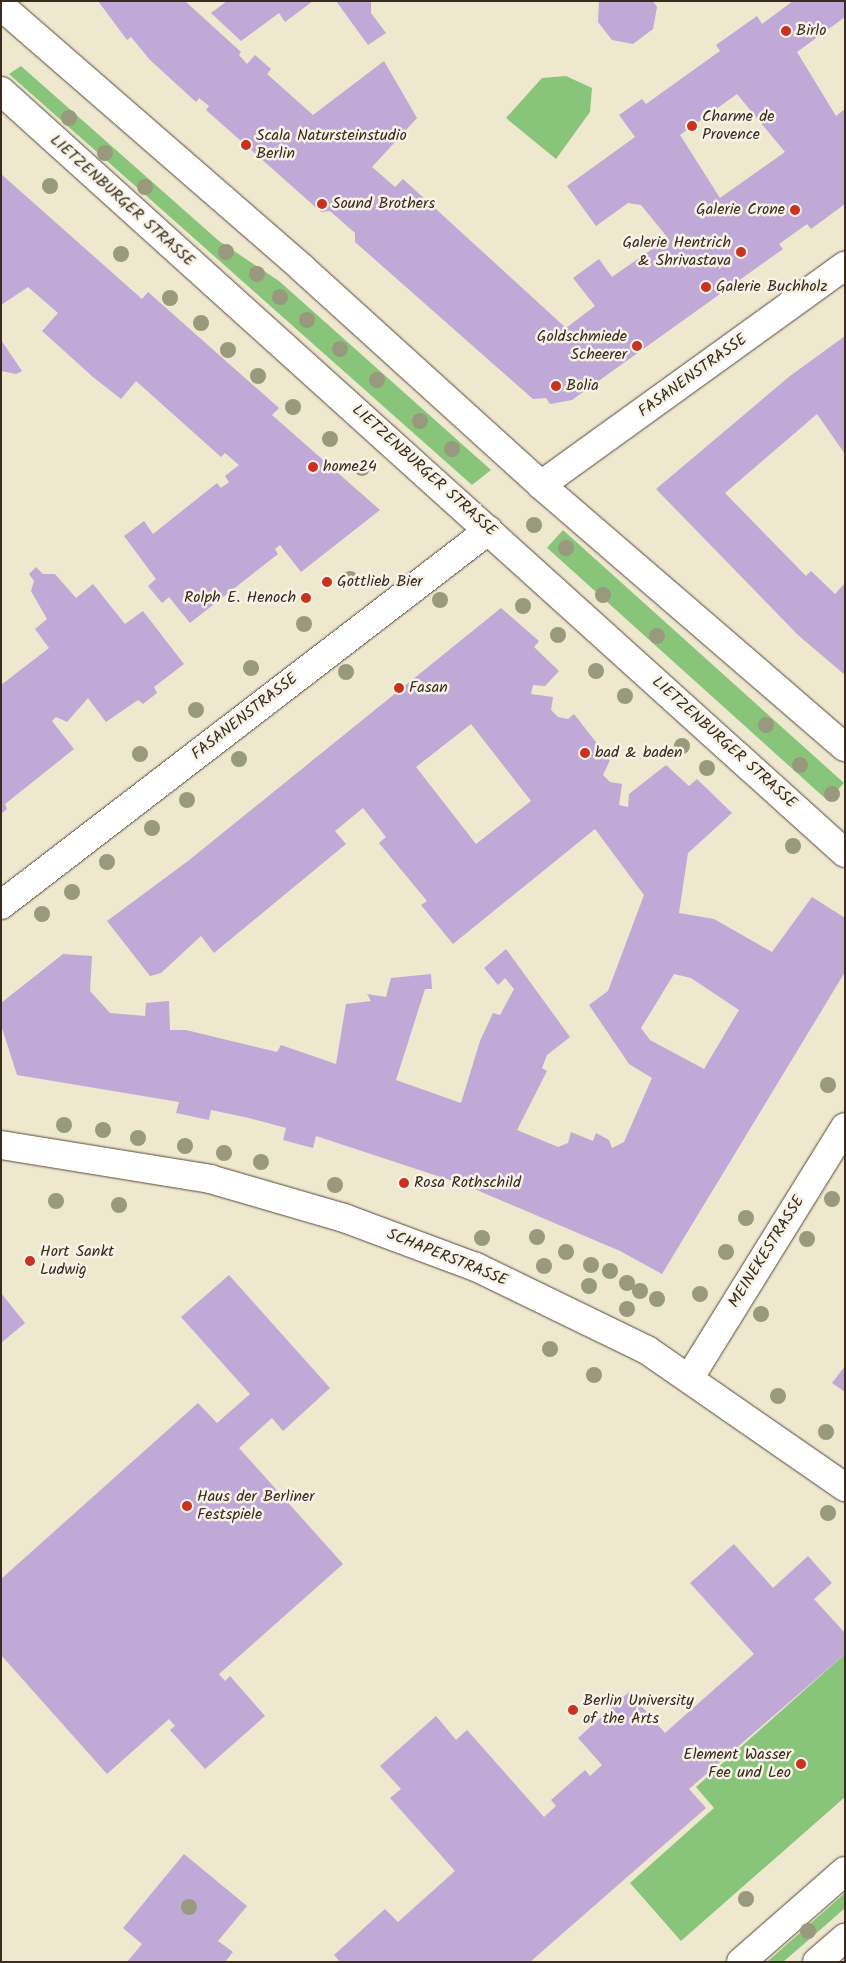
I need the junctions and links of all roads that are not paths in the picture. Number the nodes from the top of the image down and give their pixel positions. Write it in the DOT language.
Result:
graph roads {
  1 [pos="1,6"];
  2 [pos="1,91"];
  3 [pos="845,266"];
  4 [pos="541,485"];
  5 [pos="489,530"];
  6 [pos="845,747"];
  7 [pos="845,853"];
  8 [pos="1,905"];
  9 [pos="845,1127"];
  10 [pos="1,1145"];
  11 [pos="690,1377"];
  12 [pos="845,1487"];
  13 [pos="845,1871"];
  14 [pos="845,1938"];
  15 [pos="740,1962"];
  16 [pos="817,1962"];
  1 -- 4 [label="main road"];
  2 -- 5 [label="main road, LIETZENBURGER STRASSE"];
  3 -- 4 [label="main road, FASANENSTRASSE"];
  4 -- 6 [label="main road"];
  5 -- 7 [label="main road, LIETZENBURGER STRASSE"];
  5 -- 8 [label="main road, FASANENSTRASSE"];
  9 -- 11 [label="main road, MEINEKESTRASSE"];
  10 -- 11 [label="main road, SCHAPERSTRASSE"];
  11 -- 12 [label="main road, SCHAPERSTRASSE"];
  13 -- 15 [label="main road"];
  14 -- 16 [label="main road"];
}
